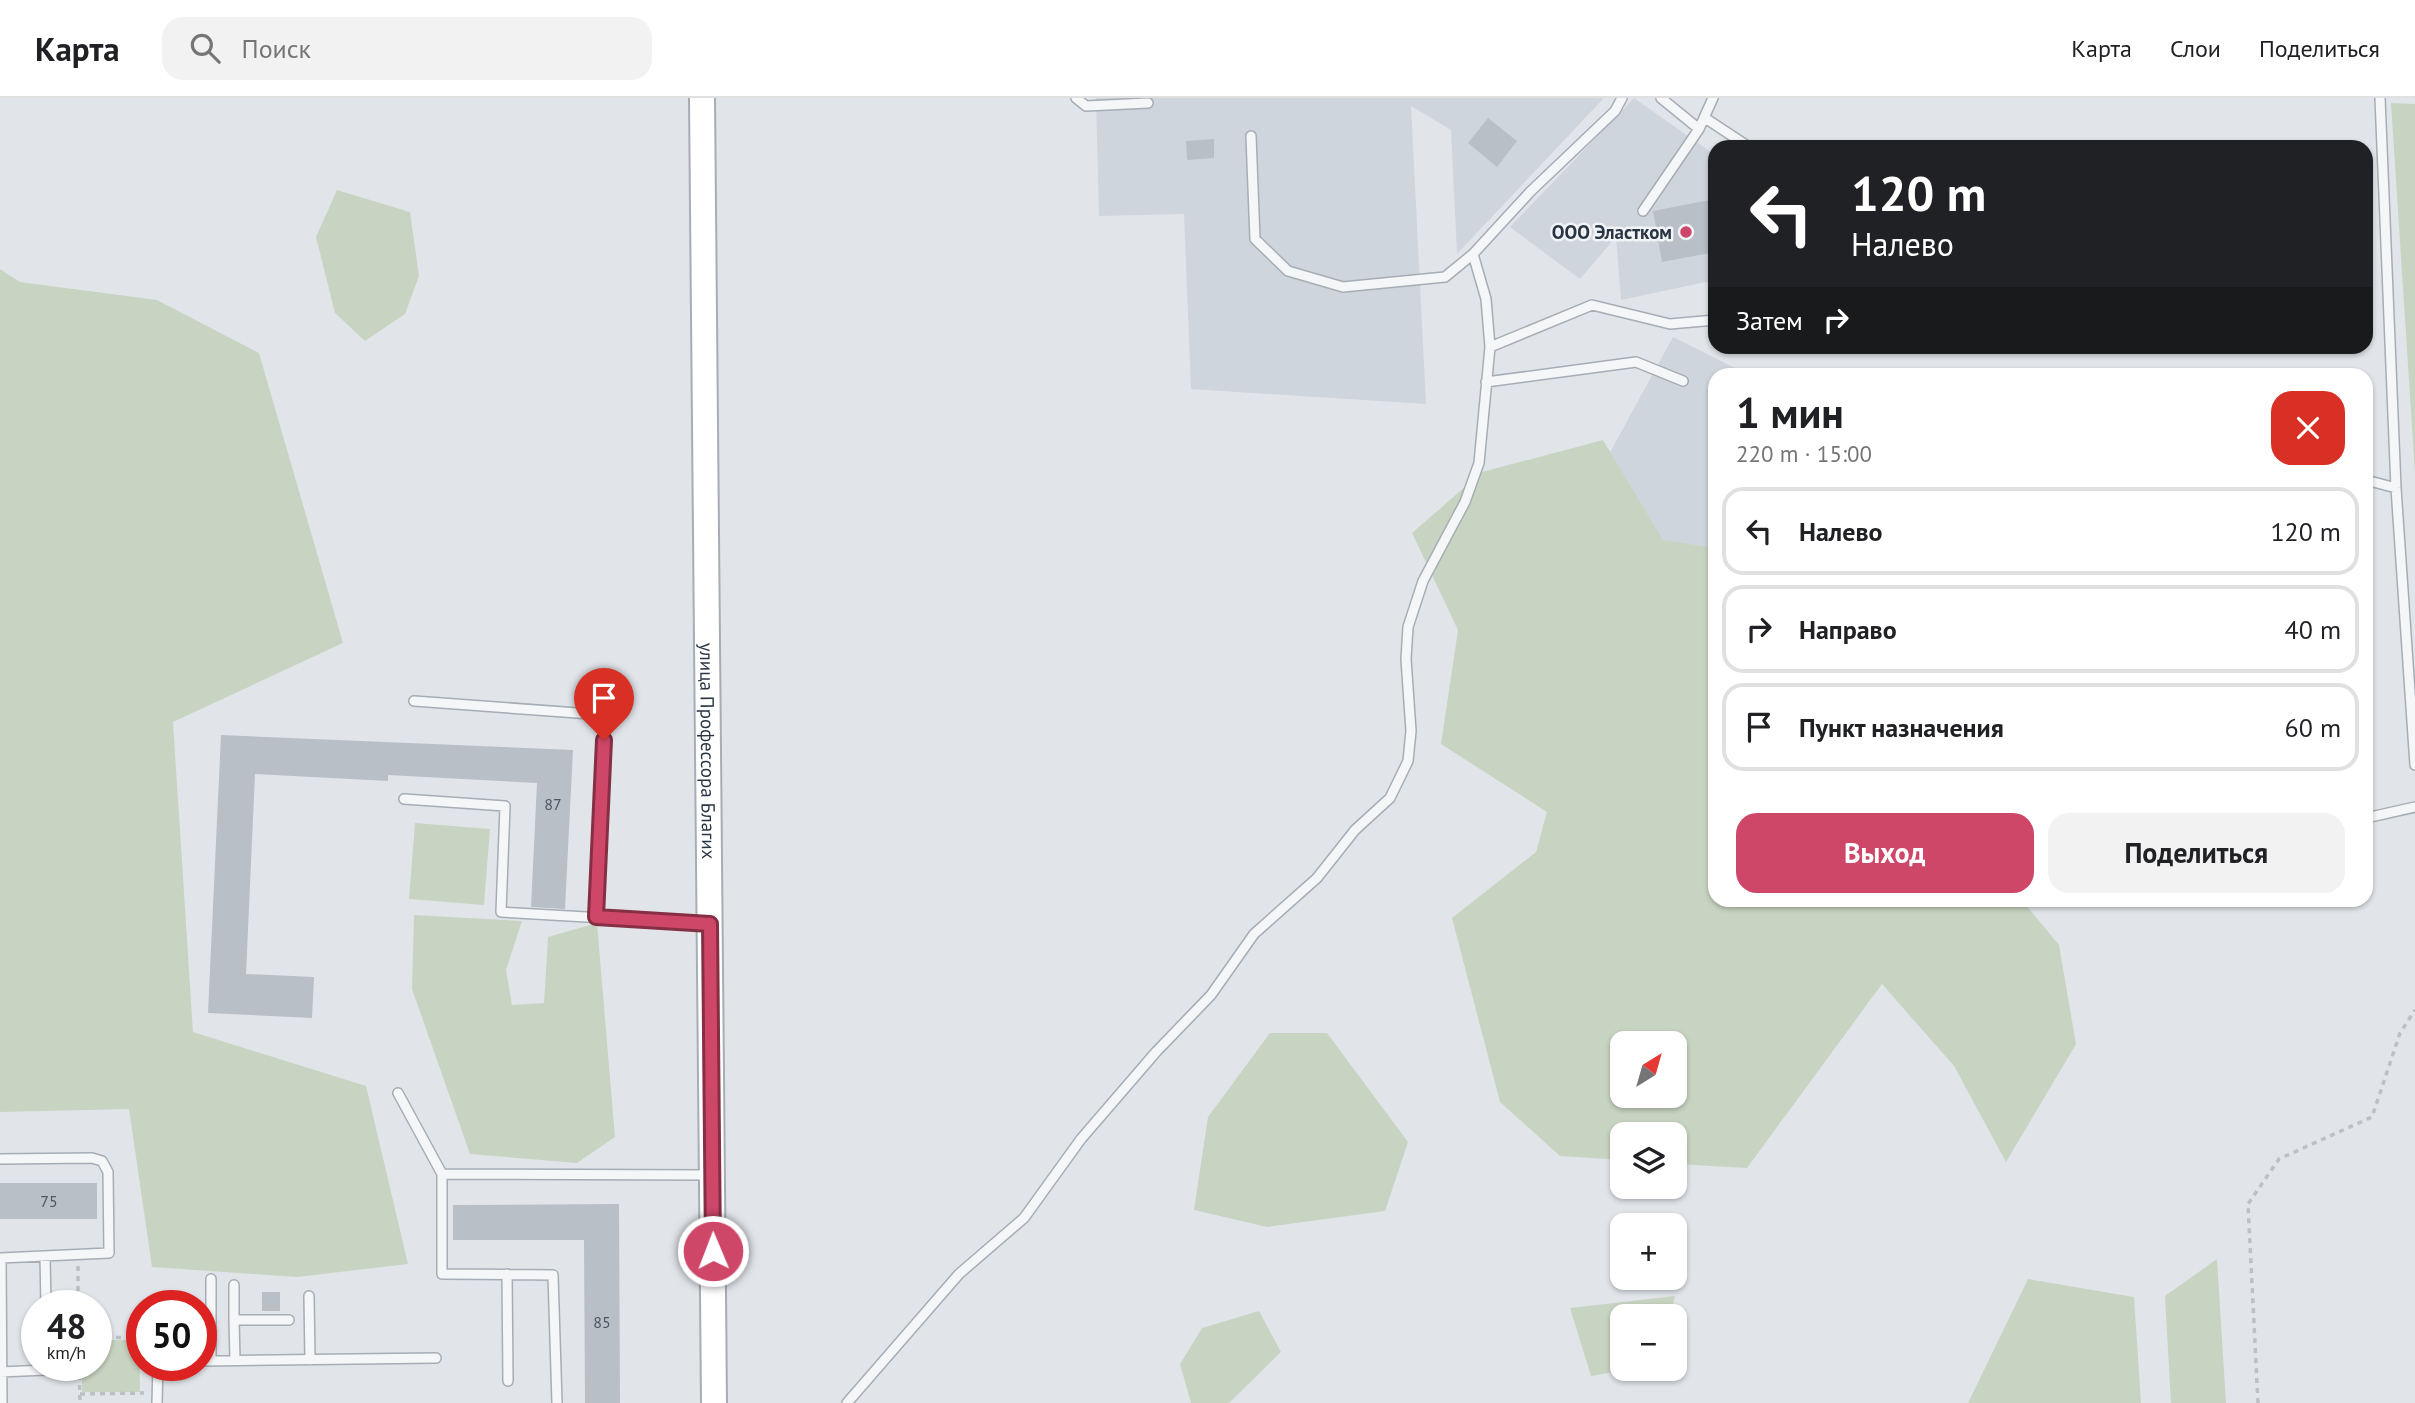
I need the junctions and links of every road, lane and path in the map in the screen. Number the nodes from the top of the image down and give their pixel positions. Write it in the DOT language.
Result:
graph roads {
  1 [pos="702,98"];
  2 [pos="1076,98"];
  3 [pos="1622,98"];
  4 [pos="1661,98"];
  5 [pos="1713,98"];
  6 [pos="2380,98"];
  7 [pos="1148,103"];
  8 [pos="1706,118"];
  9 [pos="1699,129"];
  10 [pos="1251,136"];
  11 [pos="1739,140"];
  12 [pos="1643,211"];
  13 [pos="1473,254"];
  14 [pos="1708,321"];
  15 [pos="1490,347"];
  16 [pos="1683,381"];
  17 [pos="1486,382"];
  18 [pos="2373,482"];
  19 [pos="2396,488"];
  20 [pos="414,701"];
  21 [pos="2415,765"];
  22 [pos="404,799"];
  23 [pos="2415,807"];
  24 [pos="2373,816"];
  25 [pos="596,917"];
  26 [pos="710,924"];
  27 [pos="2415,1010"];
  28 [pos="398,1093"];
  29 [pos="0,1158"];
  30 [pos="442,1174"];
  31 [pos="712,1175"];
  32 [pos="78,1255"];
  33 [pos="45,1256"];
  34 [pos="507,1275"];
  35 [pos="211,1279"];
  36 [pos="234,1285"];
  37 [pos="46,1290"];
  38 [pos="78,1290"];
  39 [pos="210,1290"];
  40 [pos="309,1296"];
  41 [pos="234,1320"];
  42 [pos="289,1321"];
  43 [pos="436,1359"];
  44 [pos="235,1360"];
  45 [pos="310,1360"];
  46 [pos="217,1361"];
  47 [pos="21,1371"];
  48 [pos="1,1372"];
  49 [pos="80,1381"];
  50 [pos="508,1381"];
  51 [pos="80,1394"];
  52 [pos="157,1398"];
  53 [pos="2,1403"];
  54 [pos="80,1403"];
  55 [pos="557,1403"];
  56 [pos="714,1403"];
  57 [pos="847,1403"];
  58 [pos="2258,1403"];
  1 -- 26 [label="main road, улица Профессора Благих"];
  2 -- 7 [label="lane"];
  3 -- 13 [label="lane"];
  4 -- 9 [label="lane"];
  5 -- 8 [label="lane"];
  6 -- 19 [label="lane"];
  8 -- 9 [label="lane"];
  8 -- 11 [label="lane"];
  9 -- 12 [label="lane"];
  10 -- 13 [label="lane"];
  13 -- 15 [label="lane"];
  14 -- 15 [label="lane"];
  15 -- 17 [label="lane"];
  16 -- 17 [label="lane"];
  17 -- 57 [label="lane"];
  18 -- 19 [label="lane"];
  19 -- 21 [label="lane"];
  20 -- 25 [label="lane"];
  22 -- 25 [label="lane"];
  23 -- 24 [label="lane"];
  25 -- 26 [label="lane"];
  26 -- 31 [label="main road, улица Профессора Благих"];
  27 -- 58 [label="path"];
  28 -- 30 [label="lane"];
  29 -- 32 [label="lane"];
  30 -- 31 [label="lane"];
  30 -- 34 [label="lane"];
  31 -- 56 [label="main road, улица Профессора Благих"];
  32 -- 33 [label="lane"];
  32 -- 38 [label="path"];
  33 -- 37 [label="lane"];
  33 -- 48 [label="lane"];
  34 -- 50 [label="lane"];
  34 -- 55 [label="lane"];
  35 -- 39 [label="lane"];
  36 -- 41 [label="lane"];
  40 -- 45 [label="lane"];
  41 -- 42 [label="lane"];
  41 -- 44 [label="lane"];
  43 -- 45 [label="lane"];
  44 -- 45 [label="lane"];
  44 -- 46 [label="lane"];
  47 -- 48 [label="lane"];
  48 -- 53 [label="lane"];
  49 -- 51 [label="path"];
  51 -- 52 [label="path"];
  51 -- 54 [label="path"];
}
